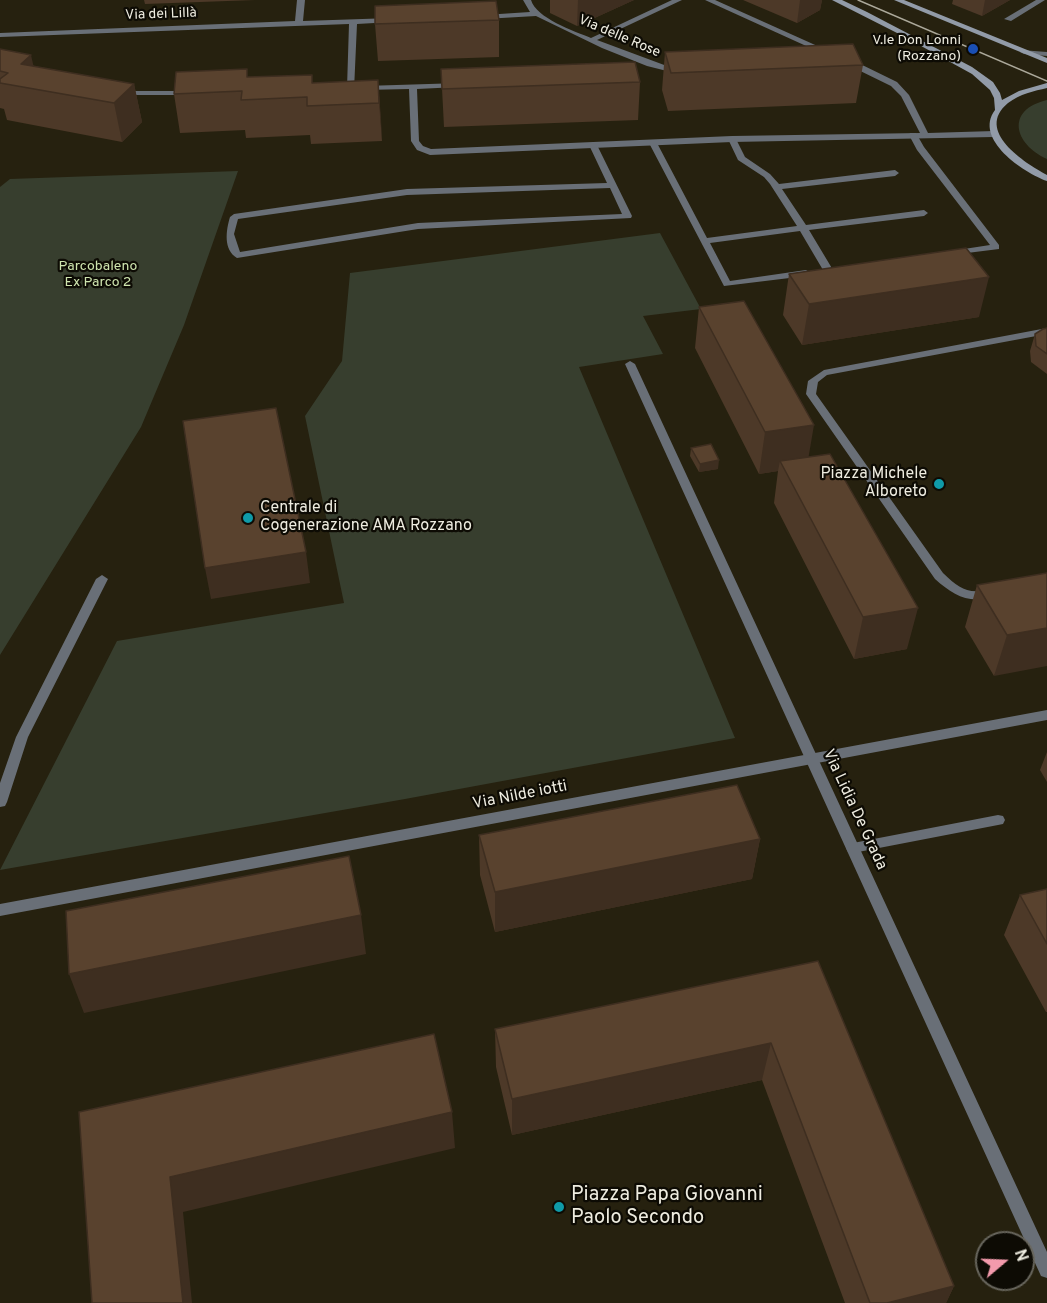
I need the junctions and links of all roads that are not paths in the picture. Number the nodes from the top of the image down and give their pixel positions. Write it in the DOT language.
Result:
graph roads {
  1 [pos="300,0"];
  2 [pos="527,0"];
  3 [pos="678,0"];
  4 [pos="709,0"];
  5 [pos="836,0"];
  6 [pos="898,0"];
  7 [pos="1041,0"];
  8 [pos="538,14"];
  9 [pos="476,17"];
  10 [pos="398,20"];
  11 [pos="1008,20"];
  12 [pos="353,22"];
  13 [pos="298,24"];
  14 [pos="0,35"];
  15 [pos="592,40"];
  16 [pos="1024,52"];
  17 [pos="1047,54"];
  18 [pos="1047,61"];
  19 [pos="857,65"];
  20 [pos="834,66"];
  21 [pos="687,72"];
  22 [pos="472,84"];
  23 [pos="1047,85"];
  24 [pos="413,86"];
  25 [pos="351,88"];
  26 [pos="340,89"];
  27 [pos="200,92"];
  28 [pos="114,93"];
  29 [pos="998,109"];
  30 [pos="994,134"];
  31 [pos="913,135"];
  32 [pos="925,135"];
  33 [pos="732,140"];
  34 [pos="653,143"];
  35 [pos="594,145"];
  36 [pos="895,173"];
  37 [pos="1047,177"];
  38 [pos="612,184"];
  39 [pos="776,187"];
  40 [pos="924,213"];
  41 [pos="802,228"];
  42 [pos="704,241"];
  43 [pos="940,255"];
  44 [pos="839,269"];
  45 [pos="828,270"];
  46 [pos="1047,331"];
  47 [pos="630,364"];
  48 [pos="102,579"];
  49 [pos="994,592"];
  50 [pos="1047,715"];
  51 [pos="812,758"];
  52 [pos="0,802"];
  53 [pos="998,820"];
  54 [pos="853,848"];
  55 [pos="0,910"];
  56 [pos="1047,1270"];
  1 -- 13 [label="street"];
  2 -- 8 [label="street, Via delle Rose"];
  3 -- 15 [label="street"];
  4 -- 19 [label="street"];
  5 -- 29 [label="main road"];
  6 -- 16 [label="main road"];
  7 -- 11 [label="street"];
  8 -- 9 [label="street"];
  8 -- 15 [label="street, Via delle Rose"];
  10 -- 12 [label="street, Via dei Lillà"];
  12 -- 13 [label="street, Via dei Lillà"];
  12 -- 25 [label="street"];
  13 -- 14 [label="street, Via dei Lillà"];
  15 -- 21 [label="street, Via delle Rose"];
  16 -- 17 [label="street"];
  16 -- 18 [label="main road"];
  19 -- 20 [label="street"];
  19 -- 32 [label="street"];
  22 -- 24 [label="street"];
  23 -- 29 [label="main road"];
  24 -- 25 [label="street"];
  24 -- 35 [label="street"];
  25 -- 26 [label="street"];
  27 -- 28 [label="street"];
  29 -- 30 [label="main road"];
  30 -- 32 [label="street"];
  30 -- 37 [label="main road"];
  31 -- 32 [label="street"];
  31 -- 33 [label="street"];
  31 -- 43 [label="street"];
  33 -- 34 [label="street"];
  33 -- 39 [label="street"];
  34 -- 35 [label="street"];
  34 -- 42 [label="street"];
  35 -- 38 [label="street"];
  36 -- 39 [label="street"];
  38 -- 38 [label="street"];
  39 -- 41 [label="street"];
  40 -- 41 [label="street"];
  41 -- 42 [label="street"];
  41 -- 45 [label="street"];
  42 -- 45 [label="street"];
  44 -- 45 [label="street"];
  46 -- 49 [label="street"];
  47 -- 51 [label="street, Via Lidia De Grada"];
  48 -- 52 [label="street"];
  50 -- 51 [label="street, Via Nilde iotti"];
  51 -- 54 [label="street, Via Lidia De Grada"];
  51 -- 55 [label="street, Via Nilde iotti"];
  53 -- 54 [label="street"];
  54 -- 56 [label="street, Via Lidia De Grada"];
}
